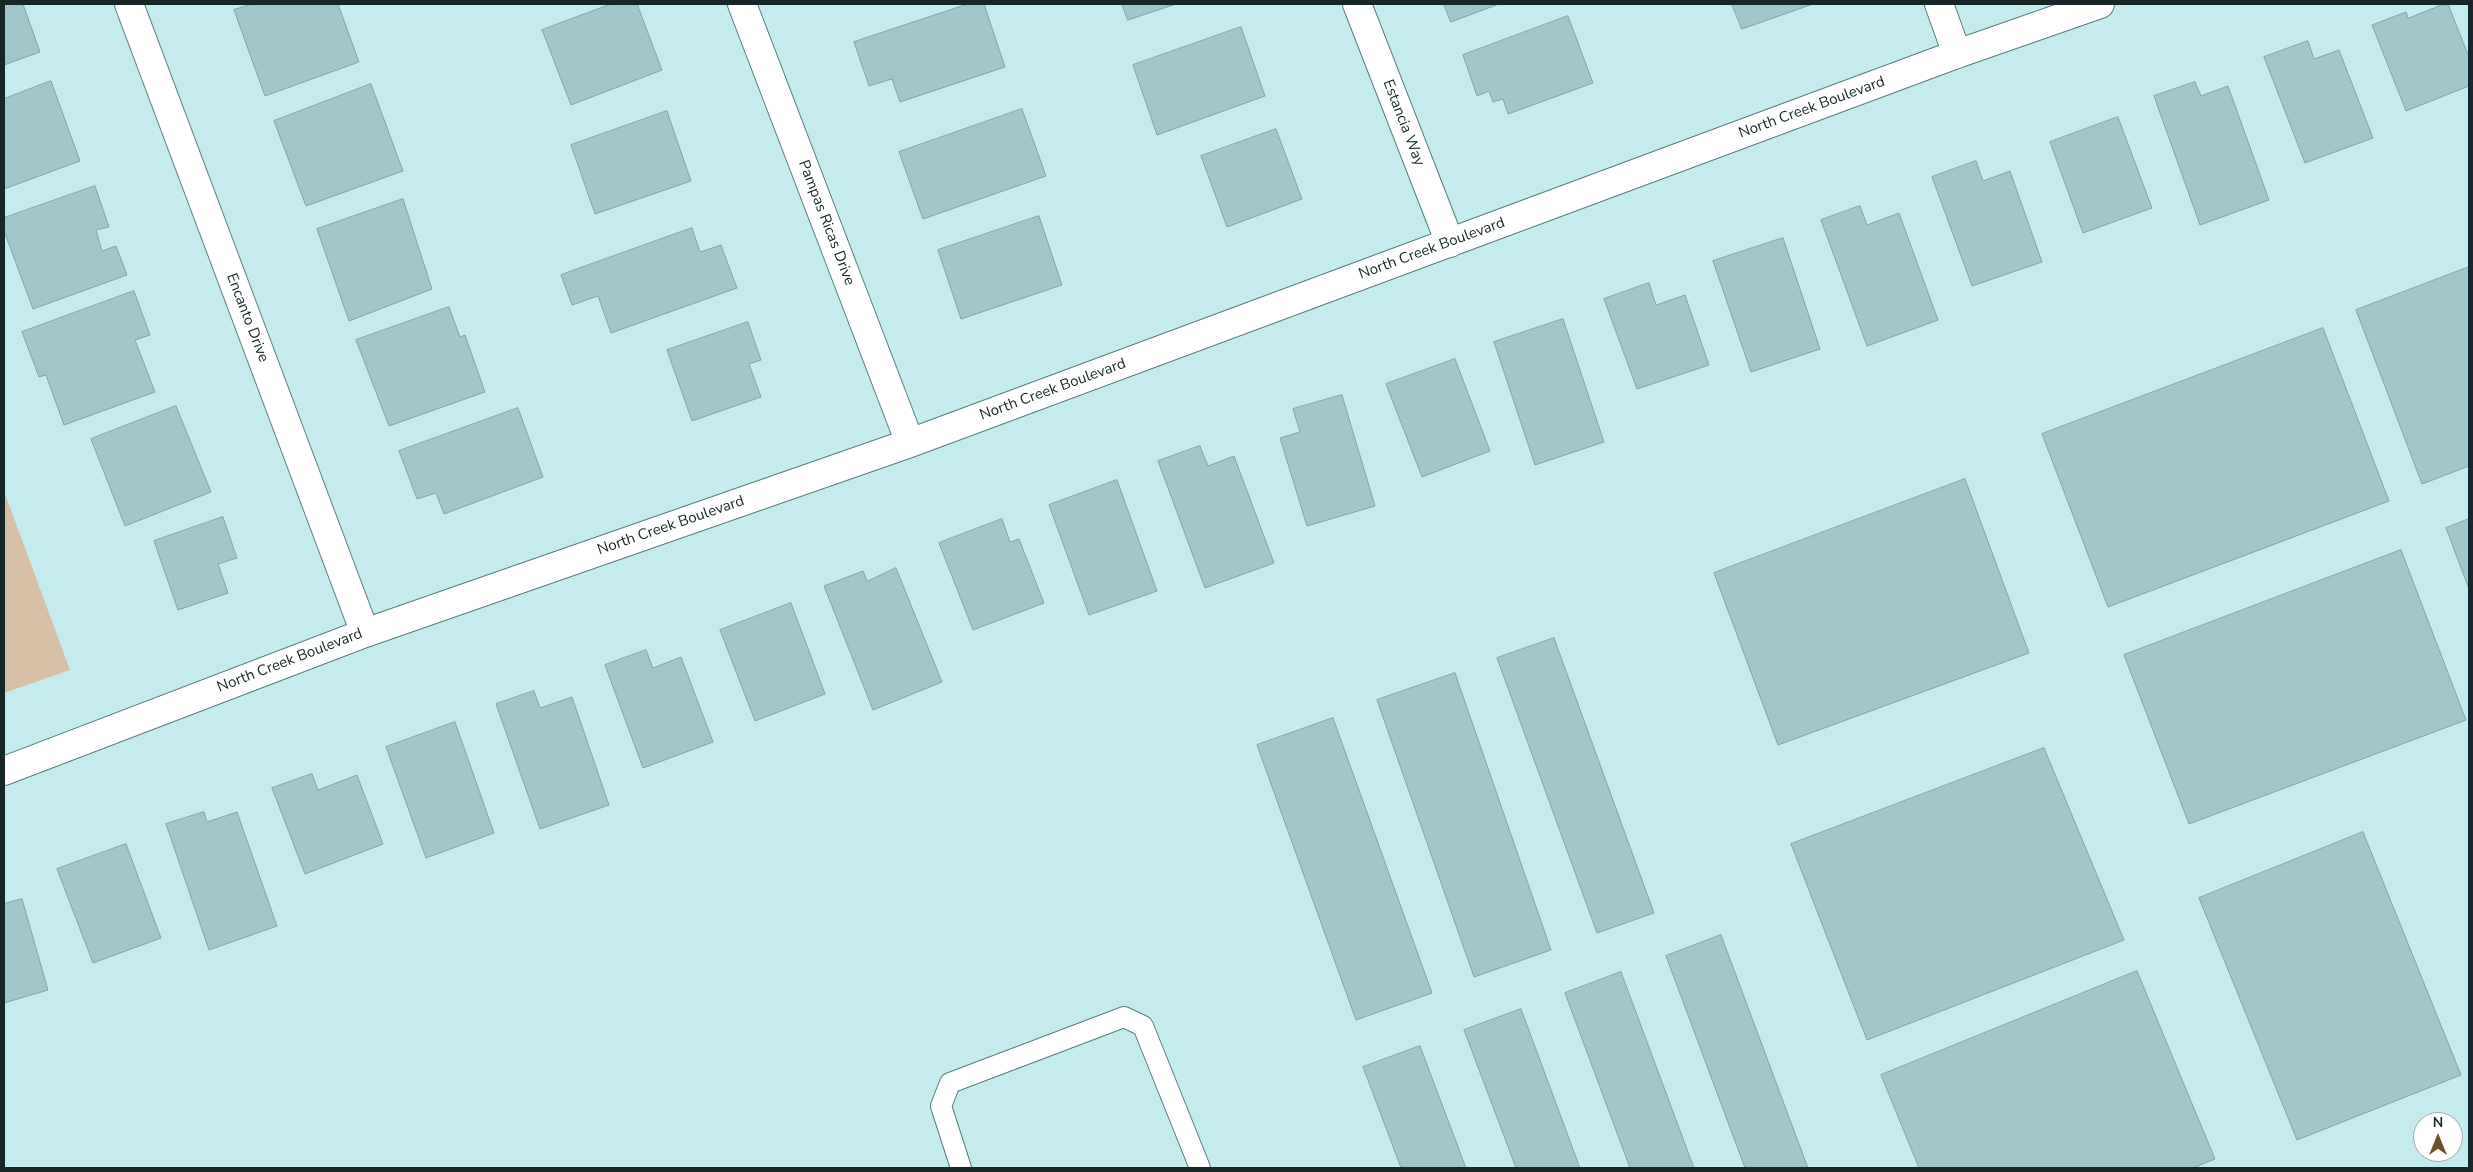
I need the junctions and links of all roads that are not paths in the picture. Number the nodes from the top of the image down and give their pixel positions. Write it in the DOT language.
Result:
graph roads {
  1 [pos="129,4"];
  2 [pos="742,4"];
  3 [pos="1357,4"];
  4 [pos="1939,4"];
  5 [pos="2100,4"];
  6 [pos="1957,54"];
  7 [pos="1450,243"];
  8 [pos="910,443"];
  9 [pos="365,633"];
  10 [pos="4,771"];
  11 [pos="961,1168"];
  12 [pos="1200,1168"];
  1 -- 9 [label="street, Encanto Drive"];
  2 -- 8 [label="street, Pampas Ricas Drive"];
  3 -- 7 [label="street, Estancia Way"];
  4 -- 6 [label="street"];
  5 -- 6 [label="street, North Creek Boulevard"];
  6 -- 7 [label="street, North Creek Boulevard"];
  7 -- 8 [label="street, North Creek Boulevard"];
  8 -- 9 [label="street, North Creek Boulevard"];
  9 -- 10 [label="street, North Creek Boulevard"];
  11 -- 12 [label="lane"];
}
